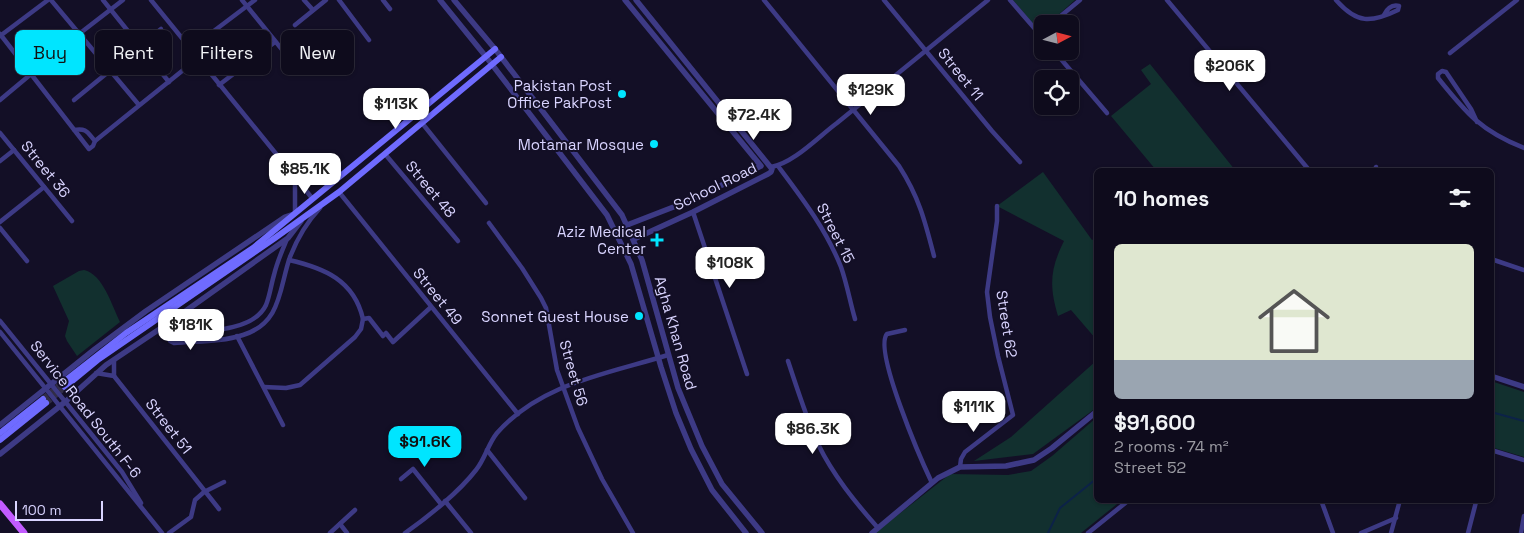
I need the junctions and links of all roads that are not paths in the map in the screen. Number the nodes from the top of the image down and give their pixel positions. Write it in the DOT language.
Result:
graph roads {
  1 [pos="49,0"];
  2 [pos="103,0"];
  3 [pos="124,0"];
  4 [pos="151,0"];
  5 [pos="242,0"];
  6 [pos="255,0"];
  7 [pos="304,0"];
  8 [pos="326,0"];
  9 [pos="339,0"];
  10 [pos="383,0"];
  11 [pos="440,0"];
  12 [pos="454,0"];
  13 [pos="625,0"];
  14 [pos="636,0"];
  15 [pos="764,0"];
  16 [pos="884,0"];
  17 [pos="988,0"];
  18 [pos="1010,0"];
  19 [pos="1080,0"];
  20 [pos="1167,0"];
  21 [pos="1336,0"];
  22 [pos="1517,0"];
  23 [pos="247,6"];
  24 [pos="390,9"];
  25 [pos="111,10"];
  26 [pos="313,10"];
  27 [pos="1062,15"];
  28 [pos="1384,15"];
  29 [pos="295,25"];
  30 [pos="1034,26"];
  31 [pos="75,30"];
  32 [pos="84,30"];
  33 [pos="127,30"];
  34 [pos="215,30"];
  35 [pos="0,35"];
  36 [pos="182,39"];
  37 [pos="369,40"];
  38 [pos="85,41"];
  39 [pos="276,42"];
  40 [pos="281,48"];
  41 [pos="495,49"];
  42 [pos="926,50"];
  43 [pos="1450,53"];
  44 [pos="15,54"];
  45 [pos="95,54"];
  46 [pos="501,57"];
  47 [pos="486,58"];
  48 [pos="1062,60"];
  49 [pos="492,66"];
  50 [pos="182,71"];
  51 [pos="30,75"];
  52 [pos="32,75"];
  53 [pos="104,75"];
  54 [pos="113,75"];
  55 [pos="163,75"];
  56 [pos="211,75"];
  57 [pos="169,82"];
  58 [pos="219,85"];
  59 [pos="0,100"];
  60 [pos="74,100"];
  61 [pos="139,105"];
  62 [pos="853,110"];
  63 [pos="1107,113"];
  64 [pos="412,119"];
  65 [pos="1477,122"];
  66 [pos="420,125"];
  67 [pos="74,130"];
  68 [pos="0,133"];
  69 [pos="94,141"];
  70 [pos="1524,148"];
  71 [pos="14,150"];
  72 [pos="385,154"];
  73 [pos="0,161"];
  74 [pos="1020,162"];
  75 [pos="761,166"];
  76 [pos="778,166"];
  77 [pos="771,167"];
  78 [pos="1306,168"];
  79 [pos="768,174"];
  80 [pos="295,179"];
  81 [pos="44,187"];
  82 [pos="325,188"];
  83 [pos="339,192"];
  84 [pos="312,198"];
  85 [pos="329,200"];
  86 [pos="486,203"];
  87 [pos="997,206"];
  88 [pos="617,208"];
  89 [pos="693,212"];
  90 [pos="295,213"];
  91 [pos="607,215"];
  92 [pos="302,219"];
  93 [pos="72,221"];
  94 [pos="0,222"];
  95 [pos="489,223"];
  96 [pos="627,225"];
  97 [pos="0,228"];
  98 [pos="288,238"];
  99 [pos="634,239"];
  100 [pos="458,241"];
  101 [pos="934,256"];
  102 [pos="1494,259"];
  103 [pos="289,260"];
  104 [pos="27,261"];
  105 [pos="1524,270"];
  106 [pos="432,307"];
  107 [pos="364,319"];
  108 [pos="855,319"];
  109 [pos="0,321"];
  110 [pos="905,330"];
  111 [pos="0,332"];
  112 [pos="236,336"];
  113 [pos="668,355"];
  114 [pos="115,358"];
  115 [pos="658,358"];
  116 [pos="788,361"];
  117 [pos="96,373"];
  118 [pos="747,374"];
  119 [pos="114,376"];
  120 [pos="1494,377"];
  121 [pos="563,386"];
  122 [pos="49,387"];
  123 [pos="264,387"];
  124 [pos="1524,387"];
  125 [pos="62,404"];
  126 [pos="518,414"];
  127 [pos="1094,414"];
  128 [pos="0,425"];
  129 [pos="282,425"];
  130 [pos="0,433"];
  131 [pos="0,440"];
  132 [pos="487,450"];
  133 [pos="1494,451"];
  134 [pos="0,454"];
  135 [pos="1524,460"];
  136 [pos="960,467"];
  137 [pos="401,479"];
  138 [pos="224,482"];
  139 [pos="932,483"];
  140 [pos="204,492"];
  141 [pos="525,498"];
  142 [pos="443,502"];
  143 [pos="1125,503"];
  144 [pos="1322,503"];
  145 [pos="1399,503"];
  146 [pos="1476,503"];
  147 [pos="0,504"];
  148 [pos="218,509"];
  149 [pos="355,510"];
  150 [pos="1524,516"];
  151 [pos="1396,518"];
  152 [pos="340,524"];
  153 [pos="878,528"];
  154 [pos="24,533"];
  155 [pos="162,533"];
  156 [pos="169,533"];
  157 [pos="330,533"];
  158 [pos="347,533"];
  159 [pos="405,533"];
  160 [pos="472,533"];
  161 [pos="633,533"];
  162 [pos="746,533"];
  163 [pos="762,533"];
  164 [pos="872,533"];
  165 [pos="1088,533"];
  166 [pos="1333,533"];
  167 [pos="1361,533"];
  168 [pos="1391,533"];
  169 [pos="1468,533"];
  170 [pos="1521,533"];
  1 -- 31 [label="street"];
  1 -- 35 [label="street"];
  2 -- 25 [label="street"];
  3 -- 25 [label="street"];
  4 -- 36 [label="street"];
  5 -- 23 [label="street"];
  6 -- 23 [label="street"];
  7 -- 26 [label="street"];
  8 -- 26 [label="street"];
  9 -- 37 [label="street"];
  10 -- 24 [label="street"];
  11 -- 47 [label="street, Agha Khan Road"];
  12 -- 41 [label="street, Agha Khan Road"];
  13 -- 75 [label="street, School Road"];
  14 -- 77 [label="street, School Road"];
  15 -- 62 [label="street"];
  16 -- 42 [label="street, Street 11"];
  17 -- 42 [label="street"];
  18 -- 30 [label="street"];
  19 -- 27 [label="street"];
  20 -- 78 [label="street"];
  21 -- 28 [label="street"];
  22 -- 43 [label="street"];
  23 -- 34 [label="street"];
  23 -- 39 [label="street"];
  25 -- 32 [label="street"];
  25 -- 33 [label="street"];
  26 -- 29 [label="street"];
  35 -- 44 [label="street"];
  38 -- 45 [label="street"];
  39 -- 40 [label="street"];
  39 -- 58 [label="street"];
  41 -- 46 [label="street, Agha Khan Road"];
  41 -- 47 [label="main road"];
  42 -- 62 [label="street"];
  42 -- 74 [label="street, Street 11"];
  46 -- 49 [label="main road"];
  46 -- 88 [label="street, Agha Khan Road"];
  47 -- 49 [label="street, Agha Khan Road"];
  47 -- 64 [label="main road"];
  48 -- 63 [label="street"];
  49 -- 66 [label="main road"];
  49 -- 91 [label="street, Agha Khan Road"];
  50 -- 57 [label="street"];
  51 -- 59 [label="street"];
  52 -- 67 [label="street"];
  53 -- 60 [label="street"];
  54 -- 61 [label="street"];
  55 -- 57 [label="street"];
  56 -- 58 [label="street"];
  57 -- 61 [label="street"];
  58 -- 80 [label="street"];
  61 -- 69 [label="street"];
  62 -- 76 [label="street"];
  62 -- 101 [label="street"];
  64 -- 66 [label="main road"];
  64 -- 82 [label="main road"];
  65 -- 70 [label="street"];
  66 -- 72 [label="main road"];
  66 -- 86 [label="street"];
  67 -- 69 [label="street"];
  67 -- 69 [label="street"];
  68 -- 71 [label="street, Street 36"];
  71 -- 73 [label="street"];
  71 -- 81 [label="street, Street 36"];
  72 -- 83 [label="main road"];
  72 -- 100 [label="street, Street 48"];
  75 -- 77 [label="street"];
  75 -- 79 [label="street"];
  75 -- 96 [label="street, School Road"];
  76 -- 77 [label="street"];
  76 -- 108 [label="street, Street 15"];
  77 -- 79 [label="street, School Road"];
  79 -- 89 [label="street, School Road"];
  80 -- 84 [label="street"];
  80 -- 90 [label="street"];
  81 -- 93 [label="street, Street 36"];
  81 -- 94 [label="street"];
  82 -- 84 [label="main road"];
  82 -- 85 [label="main road"];
  83 -- 85 [label="main road"];
  83 -- 106 [label="street, Street 49"];
  84 -- 90 [label="main road"];
  85 -- 92 [label="main road"];
  85 -- 103 [label="street"];
  87 -- 136 [label="street, Street 62"];
  88 -- 91 [label="street"];
  88 -- 96 [label="street, Agha Khan Road"];
  89 -- 99 [label="street, School Road"];
  89 -- 118 [label="street"];
  90 -- 92 [label="main road"];
  90 -- 122 [label="street"];
  91 -- 115 [label="street, Agha Khan Road"];
  92 -- 98 [label="street"];
  95 -- 121 [label="street, Street 56"];
  96 -- 99 [label="street, Agha Khan Road"];
  97 -- 104 [label="street"];
  98 -- 112 [label="street"];
  98 -- 114 [label="street"];
  99 -- 113 [label="street, Agha Khan Road"];
  102 -- 105 [label="street"];
  103 -- 107 [label="street"];
  103 -- 112 [label="street"];
  106 -- 107 [label="street"];
  106 -- 126 [label="street, Street 49"];
  107 -- 123 [label="street"];
  109 -- 122 [label="street, Service Road South F-6"];
  110 -- 139 [label="street"];
  111 -- 122 [label="street, Service Road South F-6"];
  112 -- 123 [label="street"];
  113 -- 115 [label="street"];
  113 -- 163 [label="street, Agha Khan Road"];
  114 -- 117 [label="street"];
  114 -- 119 [label="street"];
  115 -- 121 [label="street"];
  115 -- 162 [label="street, Agha Khan Road"];
  116 -- 153 [label="street"];
  117 -- 119 [label="street"];
  117 -- 125 [label="street"];
  119 -- 140 [label="street, Street 51"];
  120 -- 124 [label="street"];
  121 -- 126 [label="street"];
  121 -- 161 [label="street, Street 56"];
  122 -- 125 [label="street, Service Road South F-6"];
  122 -- 128 [label="street"];
  123 -- 129 [label="street"];
  125 -- 134 [label="street"];
  125 -- 155 [label="street, Service Road South F-6"];
  126 -- 132 [label="street"];
  127 -- 136 [label="street"];
  130 -- 131 [label="main road"];
  132 -- 141 [label="street"];
  132 -- 142 [label="street"];
  133 -- 135 [label="street"];
  136 -- 139 [label="street"];
  137 -- 142 [label="street"];
  138 -- 140 [label="street"];
  139 -- 153 [label="street"];
  140 -- 148 [label="street, Street 51"];
  140 -- 156 [label="street"];
  142 -- 159 [label="street"];
  142 -- 160 [label="street"];
  143 -- 165 [label="street"];
  144 -- 166 [label="street"];
  145 -- 151 [label="street"];
  146 -- 169 [label="street"];
  147 -- 154 [label="main road"];
  149 -- 152 [label="street"];
  150 -- 170 [label="street"];
  151 -- 167 [label="street"];
  151 -- 168 [label="street"];
  152 -- 157 [label="street"];
  152 -- 158 [label="street"];
  153 -- 164 [label="street"];
}
